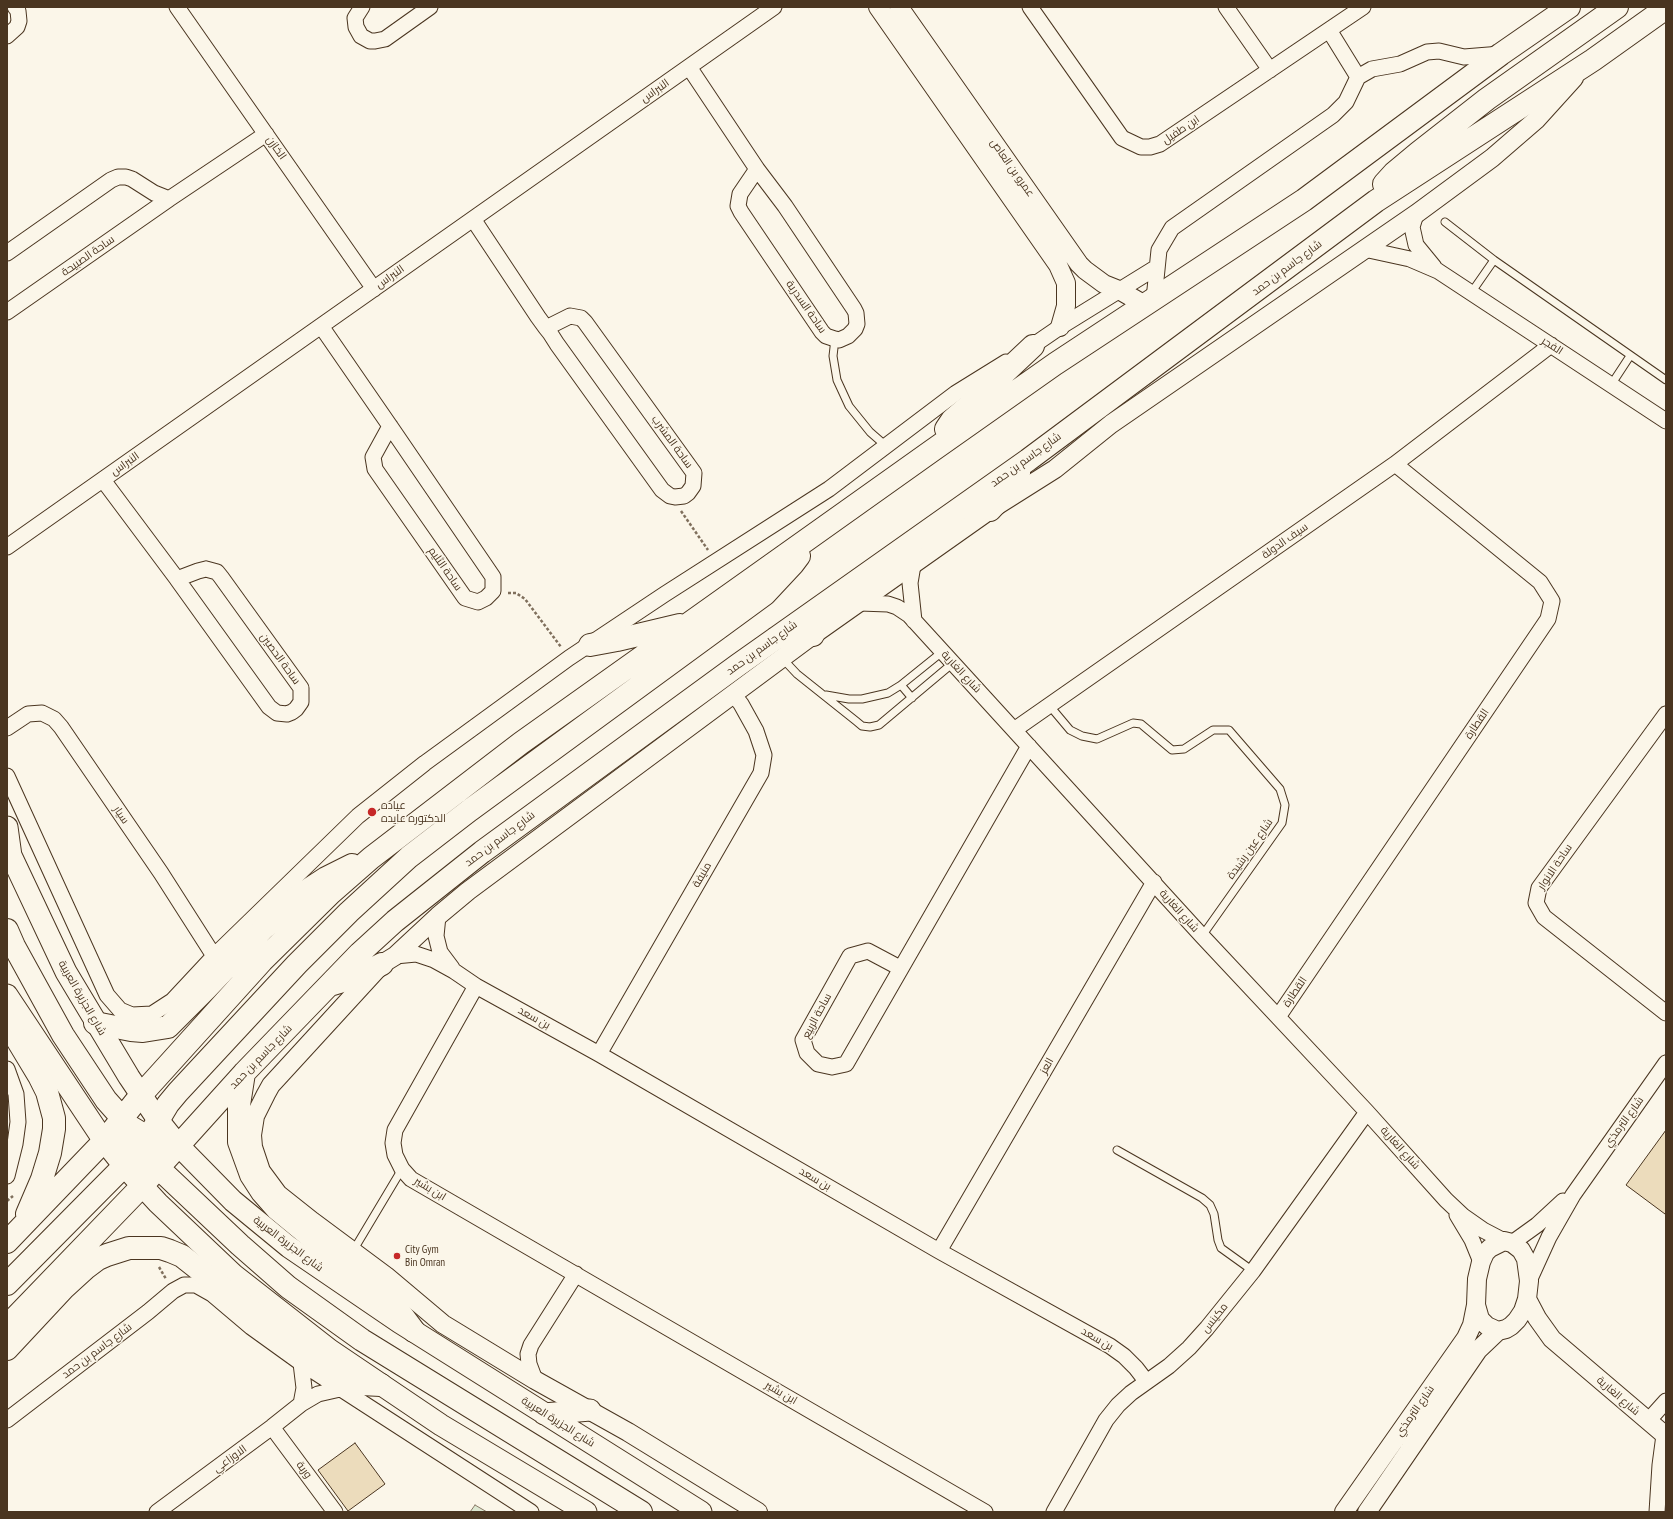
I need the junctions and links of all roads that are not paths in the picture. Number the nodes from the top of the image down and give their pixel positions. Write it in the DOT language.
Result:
graph roads {
  1 [pos="15,7"];
  2 [pos="177,7"];
  3 [pos="362,7"];
  4 [pos="430,7"];
  5 [pos="774,7"];
  6 [pos="878,7"];
  7 [pos="899,7"];
  8 [pos="1030,7"];
  9 [pos="1226,7"];
  10 [pos="1363,7"];
  11 [pos="1617,7"];
  12 [pos="1666,8"];
  13 [pos="1564,9"];
  14 [pos="1329,30"];
  15 [pos="7,36"];
  16 [pos="1501,54"];
  17 [pos="1593,60"];
  18 [pos="689,67"];
  19 [pos="1270,70"];
  20 [pos="1358,77"];
  21 [pos="266,134"];
  22 [pos="757,169"];
  23 [pos="169,200"];
  24 [pos="1035,200"];
  25 [pos="1376,201"];
  26 [pos="1020,210"];
  27 [pos="1416,214"];
  28 [pos="473,219"];
  29 [pos="1445,222"];
  30 [pos="1364,249"];
  31 [pos="7,252"];
  32 [pos="1494,260"];
  33 [pos="1157,267"];
  34 [pos="1438,270"];
  35 [pos="374,289"];
  36 [pos="1119,290"];
  37 [pos="1471,293"];
  38 [pos="1150,302"];
  39 [pos="7,312"];
  40 [pos="321,326"];
  41 [pos="1060,327"];
  42 [pos="546,328"];
  43 [pos="835,339"];
  44 [pos="1551,345"];
  45 [pos="1033,346"];
  46 [pos="1630,356"];
  47 [pos="1666,380"];
  48 [pos="1611,385"];
  49 [pos="1666,421"];
  50 [pos="390,426"];
  51 [pos="886,446"];
  52 [pos="933,450"];
  53 [pos="1028,460"];
  54 [pos="1395,464"];
  55 [pos="103,480"];
  56 [pos="990,510"];
  57 [pos="812,537"];
  58 [pos="7,547"];
  59 [pos="913,565"];
  60 [pos="178,580"];
  61 [pos="860,603"];
  62 [pos="914,621"];
  63 [pos="692,622"];
  64 [pos="813,635"];
  65 [pos="590,645"];
  66 [pos="779,648"];
  67 [pos="942,652"];
  68 [pos="953,663"];
  69 [pos="901,685"];
  70 [pos="733,694"];
  71 [pos="823,695"];
  72 [pos="912,698"];
  73 [pos="1050,705"];
  74 [pos="1666,714"];
  75 [pos="7,728"];
  76 [pos="1014,730"];
  77 [pos="1029,746"];
  78 [pos="7,776"];
  79 [pos="7,827"];
  80 [pos="9,851"];
  81 [pos="372,858"];
  82 [pos="1154,882"];
  83 [pos="438,916"];
  84 [pos="7,930"];
  85 [pos="1202,936"];
  86 [pos="214,956"];
  87 [pos="388,960"];
  88 [pos="900,968"];
  89 [pos="454,971"];
  90 [pos="330,985"];
  91 [pos="476,986"];
  92 [pos="7,995"];
  93 [pos="1666,1013"];
  94 [pos="1278,1017"];
  95 [pos="95,1022"];
  96 [pos="7,1024"];
  97 [pos="599,1054"];
  98 [pos="1666,1063"];
  99 [pos="7,1069"];
  100 [pos="244,1073"];
  101 [pos="140,1096"];
  102 [pos="1366,1112"];
  103 [pos="104,1141"];
  104 [pos="140,1143"];
  105 [pos="178,1145"];
  106 [pos="1117,1150"];
  107 [pos="402,1169"];
  108 [pos="7,1176"];
  109 [pos="1581,1181"];
  110 [pos="142,1186"];
  111 [pos="1446,1200"];
  112 [pos="22,1226"];
  113 [pos="7,1242"];
  114 [pos="1508,1242"];
  115 [pos="939,1251"];
  116 [pos="353,1252"];
  117 [pos="1481,1262"];
  118 [pos="1253,1271"];
  119 [pos="576,1274"];
  120 [pos="7,1284"];
  121 [pos="1528,1290"];
  122 [pos="1476,1305"];
  123 [pos="7,1326"];
  124 [pos="1505,1328"];
  125 [pos="414,1331"];
  126 [pos="1552,1339"];
  127 [pos="7,1349"];
  128 [pos="301,1363"];
  129 [pos="535,1380"];
  130 [pos="1146,1381"];
  131 [pos="381,1385"];
  132 [pos="340,1389"];
  133 [pos="1666,1401"];
  134 [pos="301,1404"];
  135 [pos="590,1410"];
  136 [pos="544,1414"];
  137 [pos="7,1420"];
  138 [pos="1648,1421"];
  139 [pos="272,1427"];
  140 [pos="1665,1436"];
  141 [pos="582,1511"];
  142 [pos="157,1512"];
  143 [pos="335,1512"];
  144 [pos="531,1512"];
  145 [pos="641,1512"];
  146 [pos="701,1512"];
  147 [pos="758,1512"];
  148 [pos="985,1512"];
  149 [pos="1054,1512"];
  150 [pos="1344,1512"];
  151 [pos="1367,1512"];
  152 [pos="1657,1512"];
  1 -- 15 [label="street"];
  2 -- 21 [label="street, الخازن"];
  3 -- 4 [label="street"];
  5 -- 18 [label="street, النبراس"];
  6 -- 26 [label="street, عمرو بن العاص"];
  7 -- 24 [label="street, عمرو بن العاص"];
  8 -- 19 [label="street, ابن طفيل"];
  9 -- 19 [label="street"];
  10 -- 14 [label="street, ابن طفيل"];
  11 -- 25 [label="main road"];
  12 -- 17 [label="main road, شارع جاسم بن حمد"];
  13 -- 16 [label="main road"];
  14 -- 19 [label="street, ابن طفيل"];
  14 -- 20 [label="street"];
  16 -- 20 [label="street"];
  16 -- 38 [label="main road"];
  17 -- 25 [label="main road, شارع جاسم بن حمد"];
  17 -- 27 [label="street, شارع جاسم بن حمد"];
  18 -- 22 [label="street, ساحة السدرية"];
  18 -- 28 [label="street, النبراس"];
  20 -- 33 [label="street"];
  21 -- 23 [label="street, ساحة الصبيحة"];
  21 -- 35 [label="street, الخازن"];
  22 -- 43 [label="street, ساحة السدرية"];
  22 -- 43 [label="street, ساحة السدرية"];
  23 -- 31 [label="street"];
  23 -- 39 [label="street, ساحة الصبيحة"];
  24 -- 26 [label="street"];
  24 -- 36 [label="street, عمرو بن العاص"];
  25 -- 53 [label="main road, شارع جاسم بن حمد"];
  26 -- 41 [label="street, عمرو بن العاص"];
  27 -- 30 [label="street, شارع جاسم بن حمد"];
  27 -- 34 [label="street, الفجر"];
  28 -- 35 [label="street, النبراس"];
  28 -- 42 [label="street"];
  29 -- 32 [label="lane"];
  30 -- 34 [label="street, الفجر"];
  30 -- 56 [label="street, شارع جاسم بن حمد"];
  32 -- 37 [label="lane"];
  32 -- 46 [label="lane"];
  33 -- 36 [label="street"];
  33 -- 38 [label="street"];
  34 -- 37 [label="street, الفجر"];
  35 -- 40 [label="street, النبراس"];
  36 -- 38 [label="street, عمرو بن العاص"];
  36 -- 41 [label="street"];
  37 -- 44 [label="street, الفجر"];
  38 -- 52 [label="main road"];
  40 -- 50 [label="street"];
  40 -- 55 [label="street, النبراس"];
  41 -- 45 [label="street"];
  42 -- 42 [label="street, ساحة المشرب"];
  43 -- 51 [label="lane"];
  44 -- 48 [label="street, الفجر"];
  44 -- 54 [label="street, سيف الدولة"];
  45 -- 51 [label="street"];
  45 -- 52 [label="main road"];
  46 -- 47 [label="lane"];
  46 -- 48 [label="lane"];
  48 -- 49 [label="street, الفجر"];
  50 -- 50 [label="street, ساحة الثليم"];
  51 -- 65 [label="street"];
  52 -- 57 [label="main road"];
  53 -- 56 [label="main road"];
  53 -- 66 [label="main road, شارع جاسم بن حمد"];
  54 -- 73 [label="street, سيف الدولة"];
  54 -- 94 [label="street, القطارة"];
  55 -- 58 [label="street, النبراس"];
  55 -- 60 [label="street, ساحة الحصين"];
  56 -- 59 [label="street, شارع جاسم بن حمد"];
  57 -- 63 [label="main road"];
  57 -- 104 [label="main road"];
  59 -- 61 [label="street, شارع جاسم بن حمد"];
  59 -- 62 [label="street"];
  60 -- 60 [label="street, ساحة الحصين"];
  61 -- 62 [label="street, شارع الغارية"];
  61 -- 64 [label="street, شارع جاسم بن حمد"];
  62 -- 67 [label="street, شارع الغارية"];
  63 -- 65 [label="main road"];
  63 -- 81 [label="main road"];
  64 -- 66 [label="main road"];
  65 -- 86 [label="street"];
  66 -- 70 [label="street, شارع جاسم بن حمد"];
  66 -- 71 [label="lane"];
  66 -- 90 [label="main road, شارع جاسم بن حمد"];
  67 -- 68 [label="street, شارع الغارية"];
  67 -- 69 [label="lane"];
  68 -- 72 [label="lane"];
  68 -- 76 [label="street, شارع الغارية"];
  69 -- 71 [label="lane"];
  69 -- 72 [label="lane"];
  70 -- 83 [label="street, شارع جاسم بن حمد"];
  70 -- 97 [label="street, منيفة"];
  71 -- 72 [label="lane"];
  73 -- 76 [label="street, سيف الدولة"];
  73 -- 85 [label="lane, شارع عين رشيدة"];
  74 -- 93 [label="street, ساحة الانوار"];
  75 -- 86 [label="street, سيار"];
  76 -- 77 [label="street, شارع الغارية"];
  77 -- 82 [label="street, شارع الغارية"];
  77 -- 88 [label="street, ساحة الربيع"];
  78 -- 86 [label="street"];
  79 -- 80 [label="main road, شارع الجزيرة العربية"];
  80 -- 95 [label="main road, شارع الجزيرة العربية"];
  81 -- 95 [label="main road"];
  81 -- 101 [label="main road"];
  82 -- 85 [label="street, شارع الغارية"];
  82 -- 115 [label="street, العز"];
  83 -- 87 [label="street, شارع جاسم بن حمد"];
  83 -- 89 [label="street"];
  84 -- 104 [label="main road"];
  85 -- 94 [label="street, شارع الغارية"];
  87 -- 89 [label="street"];
  87 -- 90 [label="main road"];
  87 -- 116 [label="street, شارع جاسم بن حمد"];
  88 -- 88 [label="street, ساحة الربيع"];
  89 -- 91 [label="street, بن سعد"];
  90 -- 100 [label="main road, شارع جاسم بن حمد"];
  91 -- 97 [label="street, بن سعد"];
  91 -- 107 [label="street, ابن بشير"];
  92 -- 103 [label="main road"];
  94 -- 102 [label="street, شارع الغارية"];
  95 -- 101 [label="main road, شارع الجزيرة العربية"];
  96 -- 112 [label="main road"];
  97 -- 115 [label="street, بن سعد"];
  98 -- 109 [label="street, شارع الترمذي"];
  99 -- 108 [label="street"];
  100 -- 105 [label="main road, شارع جاسم بن حمد"];
  100 -- 125 [label="main road"];
  101 -- 104 [label="main road"];
  101 -- 104 [label="main road, شارع الجزيرة العربية"];
  102 -- 111 [label="street, شارع الغارية"];
  102 -- 118 [label="street, مكينس"];
  103 -- 104 [label="main road"];
  103 -- 112 [label="main road"];
  104 -- 105 [label="main road, شارع جاسم بن حمد"];
  104 -- 105 [label="main road, شارع الجزيرة العربية"];
  104 -- 110 [label="main road"];
  104 -- 120 [label="main road"];
  104 -- 145 [label="main road"];
  105 -- 125 [label="main road, شارع الجزيرة العربية"];
  106 -- 118 [label="lane"];
  107 -- 116 [label="lane"];
  107 -- 119 [label="street, ابن بشير"];
  109 -- 114 [label="street, شارع الترمذي"];
  109 -- 121 [label="street, شارع الترمذي"];
  110 -- 123 [label="main road"];
  110 -- 131 [label="main road"];
  111 -- 114 [label="street, شارع الغارية"];
  111 -- 117 [label="street, شارع الغارية"];
  112 -- 113 [label="main road"];
  114 -- 117 [label="street"];
  114 -- 121 [label="street"];
  115 -- 130 [label="street, بن سعد"];
  116 -- 129 [label="street"];
  117 -- 122 [label="street"];
  118 -- 130 [label="street, مكينس"];
  119 -- 129 [label="street"];
  119 -- 148 [label="street, ابن بشير"];
  121 -- 124 [label="street"];
  121 -- 126 [label="street, شارع الغارية"];
  122 -- 124 [label="street"];
  122 -- 150 [label="street, شارع الترمذي"];
  124 -- 126 [label="street, شارع الغارية"];
  124 -- 151 [label="street, شارع الترمذي"];
  125 -- 136 [label="main road, شارع الجزيرة العربية"];
  126 -- 138 [label="street, شارع الغارية"];
  127 -- 131 [label="main road"];
  128 -- 132 [label="street"];
  128 -- 134 [label="street"];
  128 -- 137 [label="street, شارع جاسم بن حمد"];
  129 -- 135 [label="street"];
  130 -- 149 [label="street, مكينس"];
  131 -- 141 [label="main road"];
  132 -- 134 [label="street, الاوزاعي"];
  132 -- 144 [label="street"];
  133 -- 138 [label="street"];
  134 -- 139 [label="street, الاوزاعي"];
  135 -- 136 [label="main road"];
  135 -- 147 [label="street"];
  136 -- 146 [label="main road, شارع الجزيرة العربية"];
  138 -- 140 [label="street, شارع الغارية"];
  139 -- 142 [label="street, الاوزاعي"];
  139 -- 143 [label="street, وربة"];
  140 -- 152 [label="street"];
}
